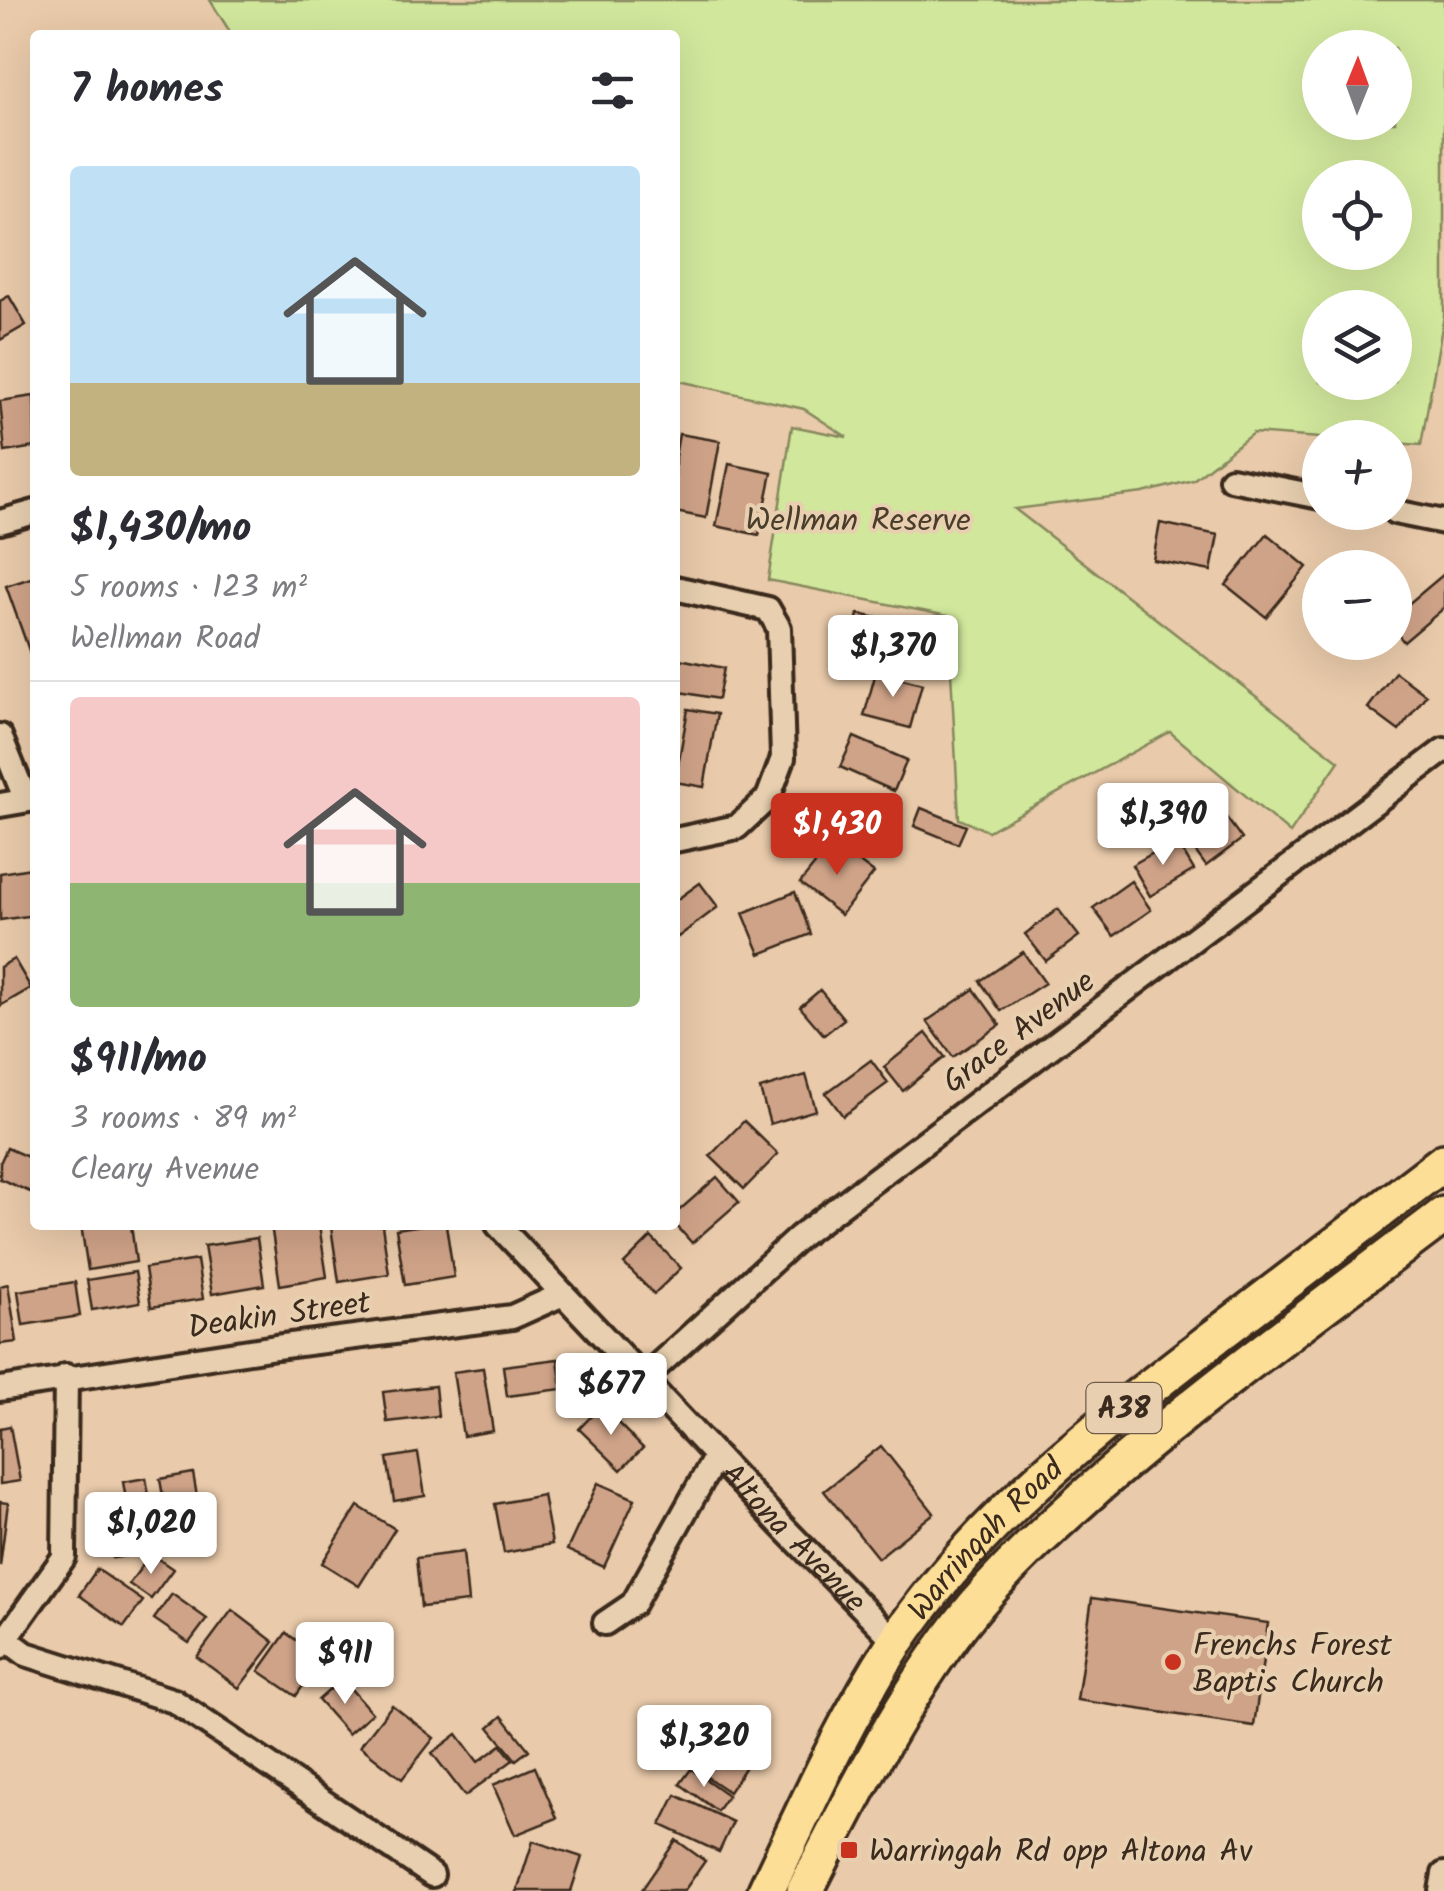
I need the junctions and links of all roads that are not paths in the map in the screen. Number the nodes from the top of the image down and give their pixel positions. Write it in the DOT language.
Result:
graph roads {
  1 [pos="1230,479"];
  2 [pos="1302,493"];
  3 [pos="30,513"];
  4 [pos="1412,515"];
  5 [pos="0,522"];
  6 [pos="1444,522"];
  7 [pos="680,589"];
  8 [pos="0,736"];
  9 [pos="1444,750"];
  10 [pos="30,800"];
  11 [pos="0,805"];
  12 [pos="680,839"];
  13 [pos="1444,1162"];
  14 [pos="1444,1215"];
  15 [pos="503,1230"];
  16 [pos="563,1294"];
  17 [pos="66,1376"];
  18 [pos="644,1379"];
  19 [pos="0,1388"];
  20 [pos="716,1456"];
  21 [pos="604,1622"];
  22 [pos="896,1642"];
  23 [pos="3,1643"];
  24 [pos="924,1677"];
  25 [pos="1444,1874"];
  26 [pos="432,1875"];
  27 [pos="766,1891"];
  28 [pos="805,1891"];
  29 [pos="1441,1891"];
  1 -- 2 [label="street"];
  3 -- 5 [label="street"];
  4 -- 6 [label="street"];
  7 -- 12 [label="street"];
  8 -- 10 [label="street"];
  9 -- 18 [label="street, Grace Avenue"];
  10 -- 11 [label="street"];
  13 -- 22 [label="highway, Warringah Road / A38"];
  14 -- 24 [label="highway, Warringah Road / A38"];
  15 -- 16 [label="street, Altona Avenue"];
  16 -- 17 [label="street, Deakin Street"];
  16 -- 18 [label="street, Altona Avenue"];
  17 -- 19 [label="street, Deakin Street"];
  17 -- 23 [label="street"];
  18 -- 20 [label="street, Altona Avenue"];
  20 -- 21 [label="street"];
  20 -- 22 [label="street, Altona Avenue"];
  22 -- 24 [label="highway, Altona Avenue"];
  22 -- 27 [label="highway, Warringah Road / A38"];
  23 -- 26 [label="street"];
  24 -- 28 [label="highway, Warringah Road / A38"];
  25 -- 29 [label="street"];
}
